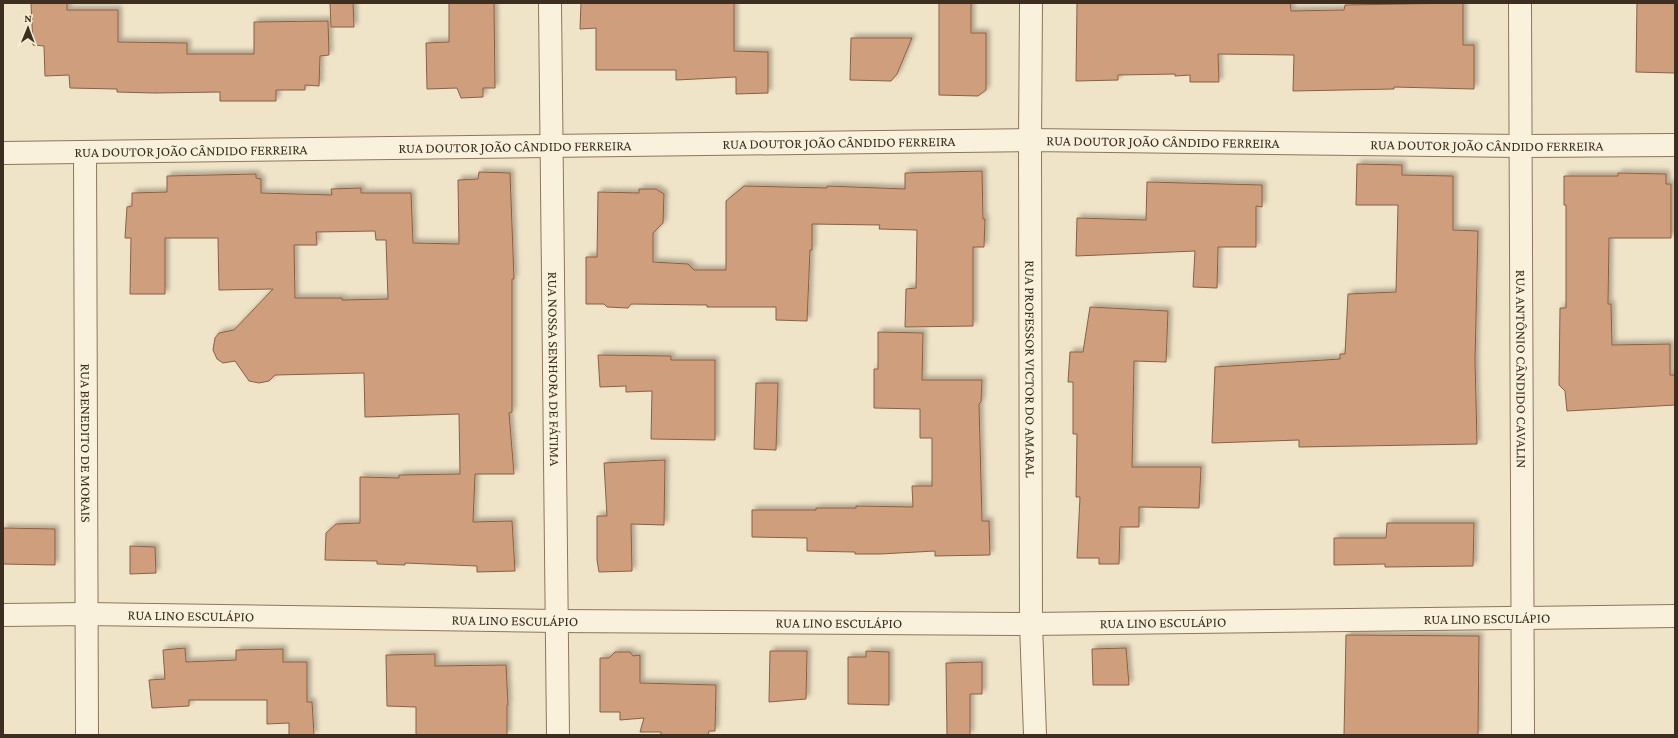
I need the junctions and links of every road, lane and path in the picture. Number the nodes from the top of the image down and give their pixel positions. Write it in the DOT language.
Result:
graph roads {
  1 [pos="550,3"];
  2 [pos="1032,3"];
  3 [pos="1520,3"];
  4 [pos="1030,140"];
  5 [pos="1675,145"];
  6 [pos="551,146"];
  7 [pos="1520,146"];
  8 [pos="85,152"];
  9 [pos="3,153"];
  10 [pos="86,614"];
  11 [pos="3,615"];
  12 [pos="1675,616"];
  13 [pos="1524,617"];
  14 [pos="557,621"];
  15 [pos="1031,624"];
  16 [pos="87,735"];
  17 [pos="558,735"];
  18 [pos="1034,735"];
  19 [pos="1523,735"];
  1 -- 6 [label="street, RUA NOSSA SENHORA DE FÁTIMA"];
  2 -- 4 [label="street, RUA PROFESSOR VICTOR DO AMARAL"];
  3 -- 7 [label="street, RUA ANTÔNIO CÂNDIDO CAVALIN"];
  4 -- 6 [label="street, RUA DOUTOR JOÃO CÂNDIDO FERREIRA"];
  4 -- 7 [label="street, RUA DOUTOR JOÃO CÂNDIDO FERREIRA"];
  4 -- 15 [label="street, RUA PROFESSOR VICTOR DO AMARAL"];
  5 -- 7 [label="street, RUA DOUTOR JOÃO CÂNDIDO FERREIRA"];
  6 -- 8 [label="street, RUA DOUTOR JOÃO CÂNDIDO FERREIRA"];
  6 -- 14 [label="street, RUA NOSSA SENHORA DE FÁTIMA"];
  7 -- 13 [label="street, RUA ANTÔNIO CÂNDIDO CAVALIN"];
  8 -- 9 [label="street, RUA DOUTOR JOÃO CÂNDIDO FERREIRA"];
  8 -- 10 [label="street, RUA BENEDITO DE MORAIS"];
  10 -- 11 [label="street, RUA LINO ESCULÁPIO"];
  10 -- 14 [label="street, RUA LINO ESCULÁPIO"];
  10 -- 16 [label="street, RUA BENEDITO DE MORAIS"];
  12 -- 13 [label="street, RUA LINO ESCULÁPIO"];
  13 -- 15 [label="street, RUA LINO ESCULÁPIO"];
  13 -- 19 [label="street, RUA ANTÔNIO CÂNDIDO CAVALIN"];
  14 -- 15 [label="street, RUA LINO ESCULÁPIO"];
  14 -- 17 [label="street, RUA NOSSA SENHORA DE FÁTIMA"];
  15 -- 18 [label="street, RUA PROFESSOR VICTOR DO AMARAL"];
}
